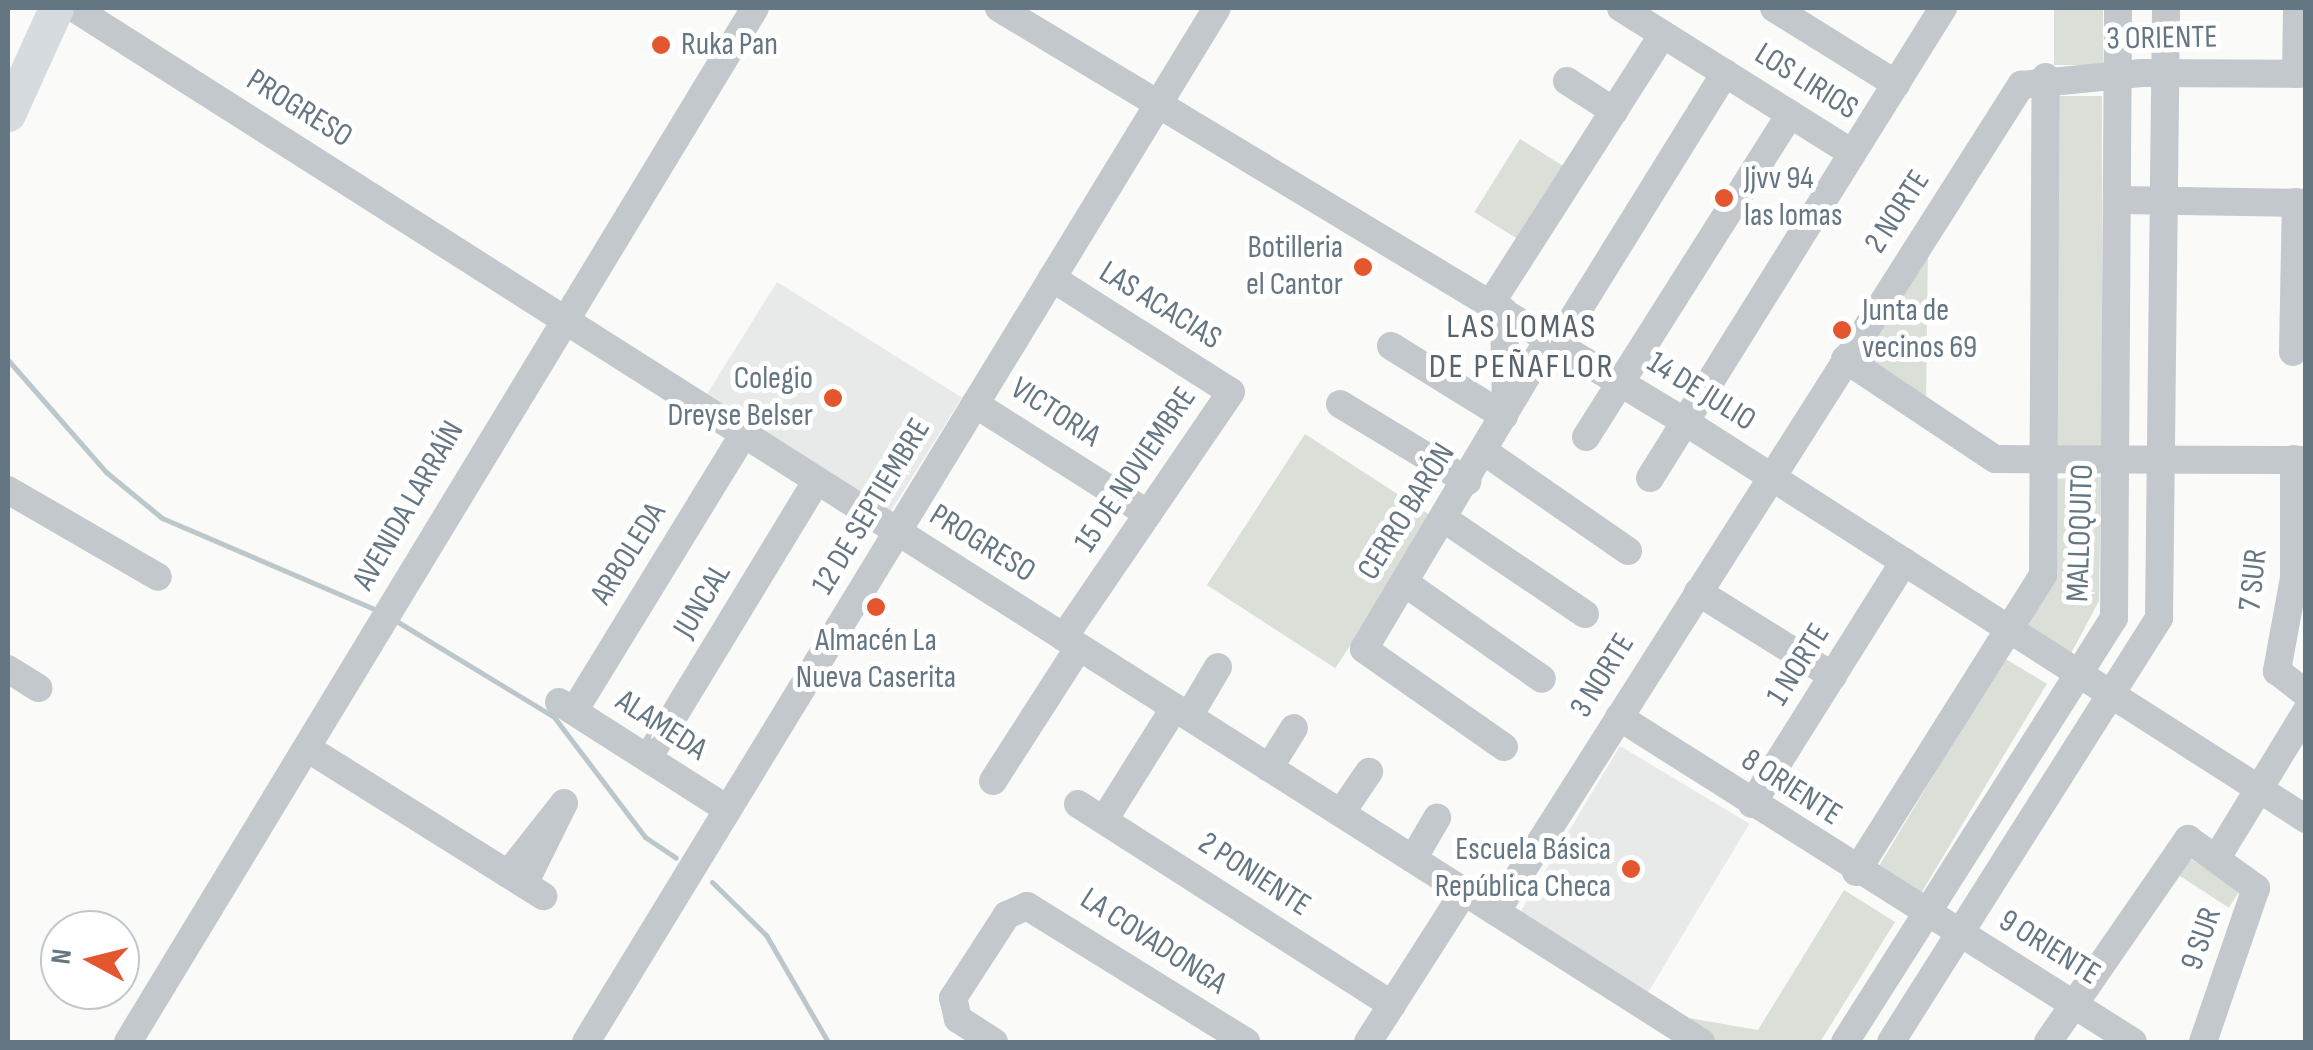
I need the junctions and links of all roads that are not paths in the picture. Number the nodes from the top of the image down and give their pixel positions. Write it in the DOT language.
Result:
graph roads {
  1 [pos="34,8"];
  2 [pos="56,8"];
  3 [pos="74,8"];
  4 [pos="755,8"];
  5 [pos="999,8"];
  6 [pos="1216,8"];
  7 [pos="1620,8"];
  8 [pos="1774,8"];
  9 [pos="2118,8"];
  10 [pos="2166,8"];
  11 [pos="2297,8"];
  12 [pos="1935,10"];
  13 [pos="1663,34"];
  14 [pos="8,67"];
  15 [pos="1725,73"];
  16 [pos="2166,73"];
  17 [pos="2119,74"];
  18 [pos="2301,74"];
  19 [pos="1568,81"];
  20 [pos="2034,81"];
  21 [pos="1896,84"];
  22 [pos="1159,100"];
  23 [pos="1614,111"];
  24 [pos="8,114"];
  25 [pos="1790,114"];
  26 [pos="1852,153"];
  27 [pos="2119,200"];
  28 [pos="2164,200"];
  29 [pos="2301,202"];
  30 [pos="1052,278"];
  31 [pos="1498,307"];
  32 [pos="561,317"];
  33 [pos="1553,341"];
  34 [pos="1392,346"];
  35 [pos="2294,352"];
  36 [pos="1845,359"];
  37 [pos="1620,382"];
  38 [pos="1232,392"];
  39 [pos="976,404"];
  40 [pos="1340,404"];
  41 [pos="1505,413"];
  42 [pos="1687,424"];
  43 [pos="744,434"];
  44 [pos="1586,437"];
  45 [pos="1486,452"];
  46 [pos="2119,459"];
  47 [pos="2044,460"];
  48 [pos="2162,460"];
  49 [pos="2300,460"];
  50 [pos="1770,476"];
  51 [pos="1650,478"];
  52 [pos="817,480"];
  53 [pos="1467,481"];
  54 [pos="8,490"];
  55 [pos="1148,514"];
  56 [pos="1444,519"];
  57 [pos="900,532"];
  58 [pos="1628,551"];
  59 [pos="1904,562"];
  60 [pos="158,577"];
  61 [pos="2300,581"];
  62 [pos="1404,583"];
  63 [pos="1698,592"];
  64 [pos="1585,614"];
  65 [pos="2010,630"];
  66 [pos="1072,642"];
  67 [pos="1218,667"];
  68 [pos="8,669"];
  69 [pos="1832,676"];
  70 [pos="2082,676"];
  71 [pos="1542,680"];
  72 [pos="39,688"];
  73 [pos="2306,694"];
  74 [pos="2112,695"];
  75 [pos="566,706"];
  76 [pos="1182,712"];
  77 [pos="2306,712"];
  78 [pos="1619,717"];
  79 [pos="1294,728"];
  80 [pos="1504,747"];
  81 [pos="308,748"];
  82 [pos="648,758"];
  83 [pos="1269,768"];
  84 [pos="1369,772"];
  85 [pos="993,781"];
  86 [pos="2259,789"];
  87 [pos="1078,804"];
  88 [pos="1752,804"];
  89 [pos="727,809"];
  90 [pos="1340,813"];
  91 [pos="1437,818"];
  92 [pos="2306,819"];
  93 [pos="1104,820"];
  94 [pos="2218,856"];
  95 [pos="1413,859"];
  96 [pos="1856,872"];
  97 [pos="525,884"];
  98 [pos="1464,892"];
  99 [pos="1496,912"];
  100 [pos="1927,916"];
  101 [pos="1960,934"];
  102 [pos="2073,1004"];
  103 [pos="1392,1006"];
  104 [pos="128,1042"];
  105 [pos="586,1042"];
  106 [pos="994,1042"];
  107 [pos="1246,1042"];
  108 [pos="1368,1042"];
  109 [pos="1702,1042"];
  110 [pos="1845,1042"];
  111 [pos="1891,1042"];
  112 [pos="2048,1042"];
  113 [pos="2133,1042"];
  114 [pos="2203,1042"];
  1 -- 14 [label="main road"];
  2 -- 24 [label="main road"];
  3 -- 32 [label="street, PROGRESO"];
  4 -- 32 [label="street, AVENIDA LARRAÍN"];
  5 -- 22 [label="street, 14 DE JULIO"];
  6 -- 22 [label="street, 12 DE SEPTIEMBRE"];
  7 -- 13 [label="street, LOS LIRIOS"];
  8 -- 21 [label="street"];
  9 -- 17 [label="street, MALLOQUITO"];
  10 -- 16 [label="street"];
  11 -- 18 [label="street"];
  12 -- 21 [label="street"];
  13 -- 15 [label="street, LOS LIRIOS"];
  13 -- 23 [label="street"];
  15 -- 25 [label="street, LOS LIRIOS"];
  15 -- 33 [label="street, CERRO BARÓN"];
  16 -- 17 [label="street, 3 ORIENTE"];
  16 -- 18 [label="street, 3 ORIENTE"];
  16 -- 28 [label="street"];
  17 -- 20 [label="street, 3 ORIENTE"];
  17 -- 27 [label="street, MALLOQUITO"];
  19 -- 23 [label="street"];
  20 -- 36 [label="street, 2 NORTE"];
  20 -- 47 [label="street, MALLOQUITO"];
  21 -- 26 [label="street"];
  22 -- 30 [label="street, 12 DE SEPTIEMBRE"];
  22 -- 31 [label="street, 14 DE JULIO"];
  23 -- 31 [label="street"];
  25 -- 26 [label="street, LOS LIRIOS"];
  25 -- 37 [label="street"];
  26 -- 42 [label="street"];
  27 -- 28 [label="street"];
  27 -- 46 [label="street, MALLOQUITO"];
  28 -- 29 [label="street"];
  28 -- 48 [label="street"];
  29 -- 35 [label="street"];
  30 -- 38 [label="street, LAS ACACIAS"];
  30 -- 39 [label="street, 12 DE SEPTIEMBRE"];
  31 -- 33 [label="street, 14 DE JULIO"];
  31 -- 41 [label="street, CERRO BARÓN"];
  32 -- 43 [label="street, PROGRESO"];
  32 -- 81 [label="street, AVENIDA LARRAÍN"];
  33 -- 37 [label="street, 14 DE JULIO"];
  33 -- 41 [label="street, CERRO BARÓN"];
  34 -- 41 [label="street"];
  36 -- 47 [label="street"];
  36 -- 50 [label="street, 2 NORTE"];
  37 -- 42 [label="street, 14 DE JULIO"];
  37 -- 44 [label="street"];
  38 -- 55 [label="street, 15 DE NOVIEMBRE"];
  39 -- 55 [label="street, VICTORIA"];
  39 -- 57 [label="street, 12 DE SEPTIEMBRE"];
  40 -- 53 [label="street"];
  41 -- 45 [label="street, CERRO BARÓN"];
  42 -- 50 [label="street, 14 DE JULIO"];
  42 -- 51 [label="street"];
  43 -- 52 [label="street, PROGRESO"];
  43 -- 75 [label="street, ARBOLEDA"];
  45 -- 53 [label="street, CERRO BARÓN"];
  45 -- 58 [label="street"];
  46 -- 47 [label="street"];
  46 -- 48 [label="street"];
  46 -- 70 [label="street, MALLOQUITO"];
  47 -- 65 [label="street, MALLOQUITO"];
  48 -- 49 [label="street"];
  48 -- 74 [label="street"];
  49 -- 61 [label="street, 7 SUR"];
  50 -- 59 [label="street, 14 DE JULIO"];
  50 -- 63 [label="street, 3 NORTE"];
  52 -- 57 [label="street, PROGRESO"];
  52 -- 82 [label="street, JUNCAL"];
  53 -- 56 [label="street, CERRO BARÓN"];
  54 -- 60 [label="street"];
  55 -- 66 [label="street, 15 DE NOVIEMBRE"];
  56 -- 62 [label="street, CERRO BARÓN"];
  56 -- 64 [label="street"];
  57 -- 66 [label="street, PROGRESO"];
  57 -- 89 [label="street, 12 DE SEPTIEMBRE"];
  59 -- 65 [label="street, 14 DE JULIO"];
  59 -- 69 [label="street, 1 NORTE"];
  61 -- 73 [label="street, 7 SUR"];
  62 -- 71 [label="street"];
  62 -- 80 [label="street, CERRO BARÓN"];
  63 -- 69 [label="street"];
  63 -- 78 [label="street, 3 NORTE"];
  65 -- 70 [label="street, 14 DE JULIO"];
  65 -- 96 [label="street, MALLOQUITO"];
  66 -- 76 [label="street, PROGRESO"];
  66 -- 85 [label="street, 15 DE NOVIEMBRE"];
  67 -- 76 [label="street"];
  68 -- 72 [label="street"];
  69 -- 88 [label="street, 1 NORTE"];
  70 -- 74 [label="street, 14 DE JULIO"];
  70 -- 100 [label="street, MALLOQUITO"];
  74 -- 86 [label="street, 14 DE JULIO"];
  74 -- 101 [label="street"];
  75 -- 82 [label="street, ALAMEDA"];
  76 -- 83 [label="street, PROGRESO"];
  76 -- 93 [label="street"];
  77 -- 86 [label="street"];
  78 -- 88 [label="street, 8 ORIENTE"];
  78 -- 99 [label="street, 3 NORTE"];
  79 -- 83 [label="street"];
  81 -- 97 [label="street"];
  81 -- 104 [label="street, AVENIDA LARRAÍN"];
  82 -- 89 [label="street, ALAMEDA"];
  83 -- 90 [label="street, PROGRESO"];
  84 -- 90 [label="street"];
  86 -- 92 [label="street, 14 DE JULIO"];
  86 -- 94 [label="street"];
  87 -- 93 [label="street, 2 PONIENTE"];
  88 -- 96 [label="street, 8 ORIENTE"];
  89 -- 105 [label="street, 12 DE SEPTIEMBRE"];
  90 -- 95 [label="street, PROGRESO"];
  91 -- 95 [label="street"];
  93 -- 103 [label="street, 2 PONIENTE"];
  94 -- 102 [label="street, 9 SUR"];
  94 -- 114 [label="street, 9 SUR"];
  95 -- 98 [label="street, PROGRESO"];
  96 -- 100 [label="street, 8 ORIENTE"];
  98 -- 99 [label="street, PROGRESO"];
  98 -- 103 [label="street"];
  99 -- 109 [label="street, PROGRESO"];
  100 -- 101 [label="street, 9 ORIENTE"];
  100 -- 110 [label="street, MALLOQUITO"];
  101 -- 102 [label="street, 9 ORIENTE"];
  101 -- 111 [label="street"];
  102 -- 112 [label="street"];
  102 -- 113 [label="street, 9 ORIENTE"];
  103 -- 108 [label="street"];
  106 -- 107 [label="street, LA COVADONGA"];
}
